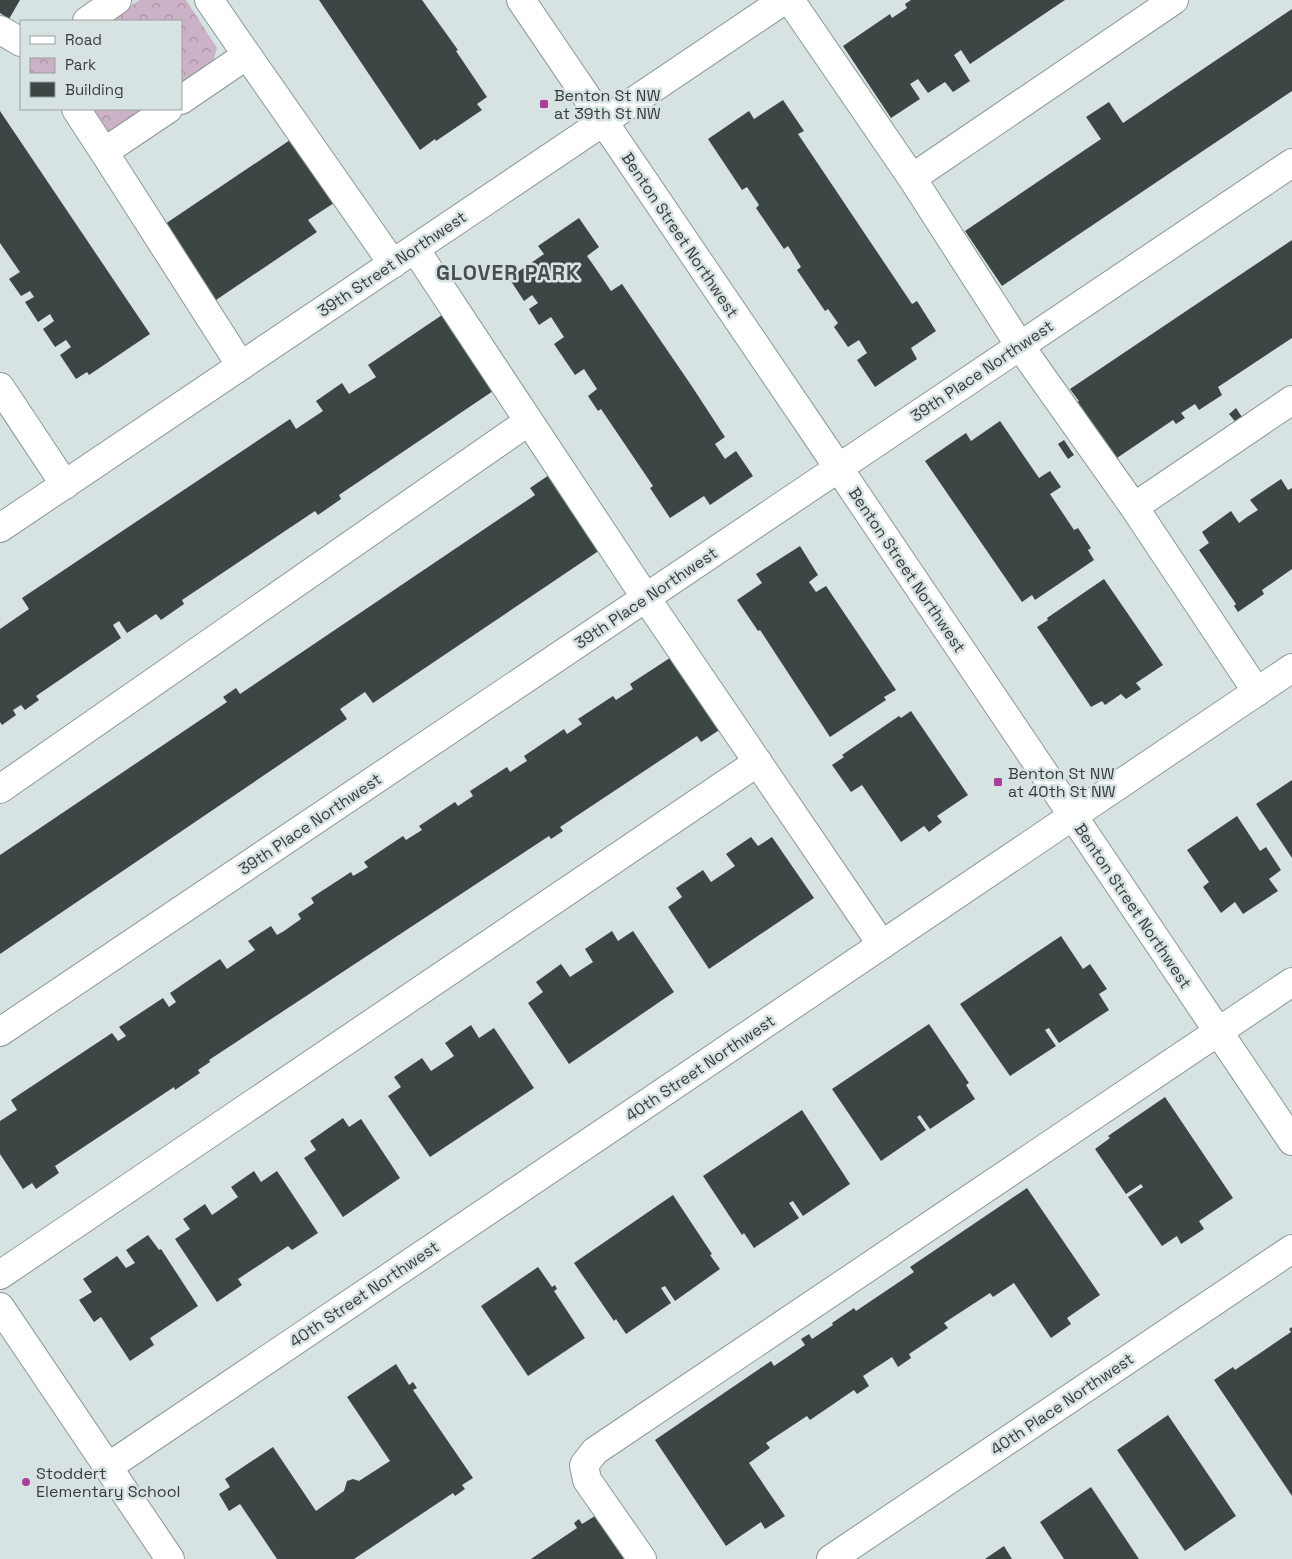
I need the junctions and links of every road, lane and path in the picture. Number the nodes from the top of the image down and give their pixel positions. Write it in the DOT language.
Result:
graph roads {
  1 [pos="117,0"];
  2 [pos="209,0"];
  3 [pos="520,0"];
  4 [pos="784,0"];
  5 [pos="790,0"];
  6 [pos="1174,0"];
  7 [pos="88,20"];
  8 [pos="0,30"];
  9 [pos="20,41"];
  10 [pos="248,55"];
  11 [pos="182,99"];
  12 [pos="77,110"];
  13 [pos="167,110"];
  14 [pos="603,122"];
  15 [pos="104,152"];
  16 [pos="1292,163"];
  17 [pos="912,178"];
  18 [pos="416,248"];
  19 [pos="393,264"];
  20 [pos="1020,346"];
  21 [pos="241,366"];
  22 [pos="0,388"];
  23 [pos="1292,400"];
  24 [pos="529,421"];
  25 [pos="839,468"];
  26 [pos="65,484"];
  27 [pos="1134,507"];
  28 [pos="0,528"];
  29 [pos="646,598"];
  30 [pos="1292,668"];
  31 [pos="1257,692"];
  32 [pos="758,762"];
  33 [pos="0,789"];
  34 [pos="1073,816"];
  35 [pos="882,945"];
  36 [pos="1292,982"];
  37 [pos="0,1032"];
  38 [pos="1219,1033"];
  39 [pos="1292,1141"];
  40 [pos="1292,1249"];
  41 [pos="0,1275"];
  42 [pos="0,1307"];
  43 [pos="108,1467"];
  44 [pos="170,1559"];
  45 [pos="642,1559"];
  46 [pos="831,1559"];
  1 -- 7 [label="street"];
  2 -- 10 [label="street"];
  3 -- 14 [label="street, Benton Street Northwest"];
  4 -- 14 [label="street, 39th Street Northwest"];
  5 -- 17 [label="street"];
  6 -- 17 [label="street"];
  8 -- 9 [label="street"];
  10 -- 11 [label="street"];
  10 -- 19 [label="street"];
  12 -- 15 [label="street"];
  13 -- 15 [label="street"];
  14 -- 18 [label="street, 39th Street Northwest"];
  14 -- 25 [label="street, Benton Street Northwest"];
  15 -- 21 [label="street"];
  16 -- 20 [label="street, 39th Place Northwest"];
  17 -- 20 [label="street"];
  18 -- 19 [label="street, 39th Street Northwest"];
  18 -- 24 [label="street"];
  19 -- 21 [label="street, 39th Street Northwest"];
  20 -- 25 [label="street, 39th Place Northwest"];
  20 -- 27 [label="street"];
  21 -- 26 [label="street, 39th Street Northwest"];
  22 -- 26 [label="street"];
  23 -- 27 [label="street"];
  24 -- 29 [label="street"];
  24 -- 33 [label="street"];
  25 -- 29 [label="street, 39th Place Northwest"];
  25 -- 34 [label="street, Benton Street Northwest"];
  26 -- 28 [label="street, 39th Street Northwest"];
  27 -- 31 [label="street"];
  29 -- 32 [label="street"];
  29 -- 37 [label="street, 39th Place Northwest"];
  30 -- 31 [label="street, 40th Street Northwest"];
  31 -- 34 [label="street, 40th Street Northwest"];
  32 -- 35 [label="street"];
  32 -- 41 [label="street"];
  34 -- 35 [label="street, 40th Street Northwest"];
  34 -- 38 [label="street, Benton Street Northwest"];
  35 -- 43 [label="street, 40th Street Northwest"];
  36 -- 38 [label="street"];
  38 -- 39 [label="street, Benton Street Northwest"];
  38 -- 45 [label="street"];
  40 -- 46 [label="street, 40th Place Northwest"];
  42 -- 43 [label="street"];
  43 -- 44 [label="street"];
}
